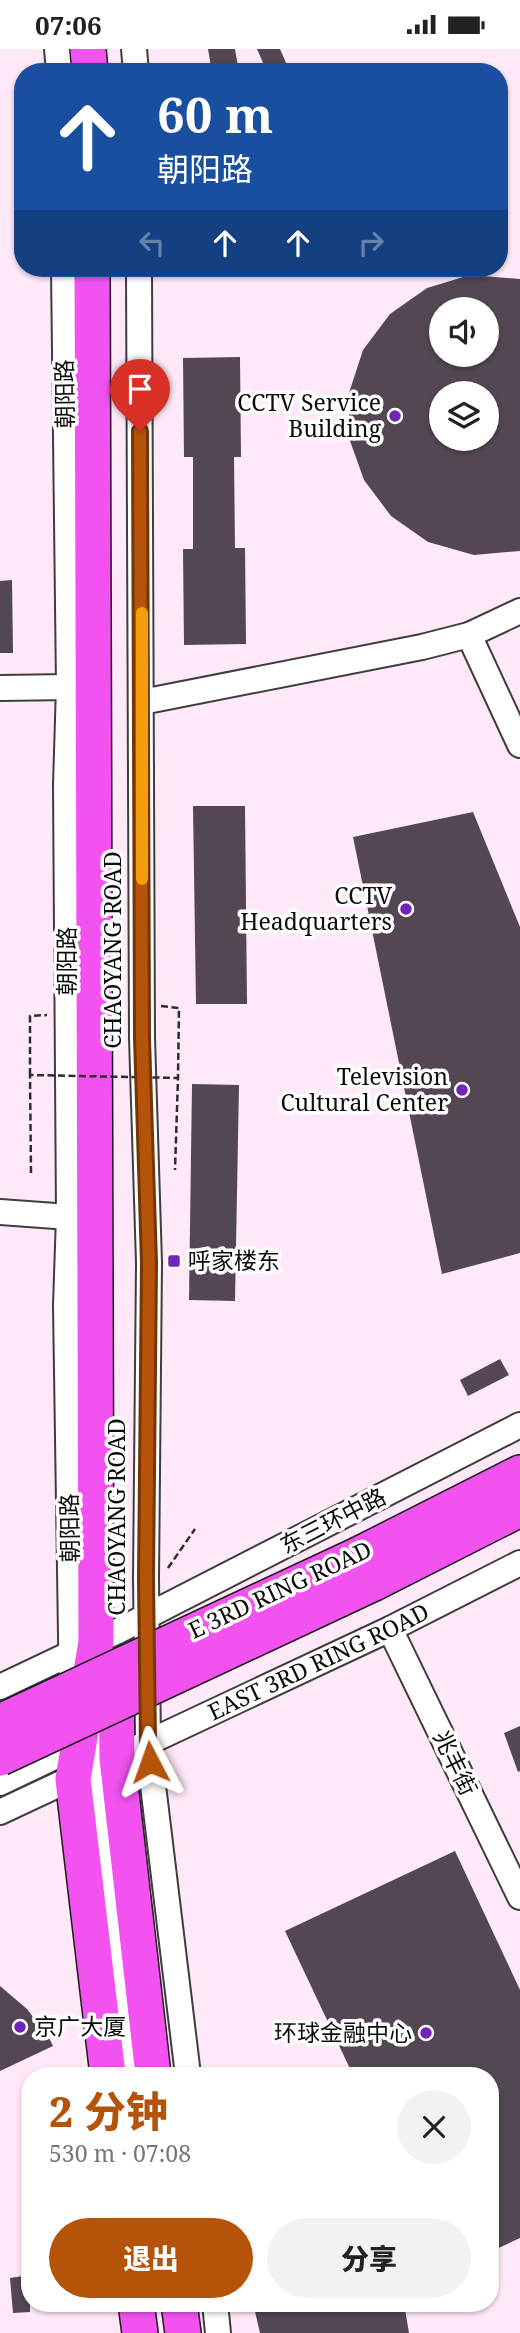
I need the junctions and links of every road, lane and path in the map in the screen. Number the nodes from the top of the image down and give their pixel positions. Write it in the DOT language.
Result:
graph roads {
  1 [pos="64,277"];
  2 [pos="92,277"];
  3 [pos="109,277"];
  4 [pos="139,277"];
  5 [pos="520,611"];
  6 [pos="469,635"];
  7 [pos="69,687"];
  8 [pos="0,688"];
  9 [pos="142,702"];
  10 [pos="520,745"];
  11 [pos="178,1008"];
  12 [pos="30,1016"];
  13 [pos="30,1075"];
  14 [pos="178,1078"];
  15 [pos="176,1170"];
  16 [pos="31,1173"];
  17 [pos="0,1212"];
  18 [pos="69,1217"];
  19 [pos="520,1425"];
  20 [pos="520,1473"];
  21 [pos="520,1509"];
  22 [pos="520,1563"];
  23 [pos="367,1568"];
  24 [pos="390,1629"];
  25 [pos="107,1636"];
  26 [pos="0,1689"];
  27 [pos="0,1721"];
  28 [pos="99,1751"];
  29 [pos="16,1763"];
  30 [pos="0,1783"];
  31 [pos="0,1812"];
  32 [pos="520,1896"];
  33 [pos="108,2067"];
  34 [pos="134,2067"];
  35 [pos="152,2067"];
  36 [pos="186,2067"];
  37 [pos="137,2312"];
  38 [pos="163,2312"];
  39 [pos="180,2312"];
  40 [pos="216,2312"];
  41 [pos="140,2333"];
  42 [pos="165,2333"];
  43 [pos="183,2333"];
  44 [pos="218,2333"];
  1 -- 7 [label="street, 朝阳路"];
  2 -- 25 [label="highway, 朝阳路"];
  3 -- 25 [label="highway, CHAOYANG ROAD"];
  4 -- 9 [label="street"];
  5 -- 6 [label="street"];
  6 -- 9 [label="street"];
  6 -- 10 [label="street"];
  7 -- 8 [label="street"];
  7 -- 18 [label="street, 朝阳路"];
  9 -- 25 [label="street"];
  11 -- 14 [label="path"];
  12 -- 13 [label="path"];
  13 -- 14 [label="path, bridge"];
  13 -- 16 [label="path, bridge"];
  14 -- 15 [label="path, bridge"];
  17 -- 18 [label="street"];
  18 -- 25 [label="street, 朝阳路"];
  19 -- 25 [label="street, 东三环中路"];
  20 -- 23 [label="highway, E 3RD RING ROAD"];
  21 -- 23 [label="highway, E 3RD RING ROAD"];
  22 -- 24 [label="street, EAST 3RD RING ROAD"];
  23 -- 27 [label="highway, E 3RD RING ROAD, bridge"];
  23 -- 29 [label="highway, bridge"];
  24 -- 28 [label="street, EAST 3RD RING ROAD"];
  24 -- 32 [label="street, 兆丰街"];
  25 -- 26 [label="street, 东三环中路"];
  25 -- 28 [label="highway"];
  25 -- 28 [label="street"];
  26 -- 29 [label="street"];
  28 -- 29 [label="street"];
  28 -- 29 [label="street"];
  28 -- 31 [label="street"];
  28 -- 33 [label="highway"];
  28 -- 34 [label="street"];
  28 -- 35 [label="highway"];
  28 -- 36 [label="street"];
  29 -- 30 [label="street"];
  37 -- 41 [label="highway"];
  38 -- 42 [label="street"];
  39 -- 43 [label="highway"];
  40 -- 44 [label="street"];
}
